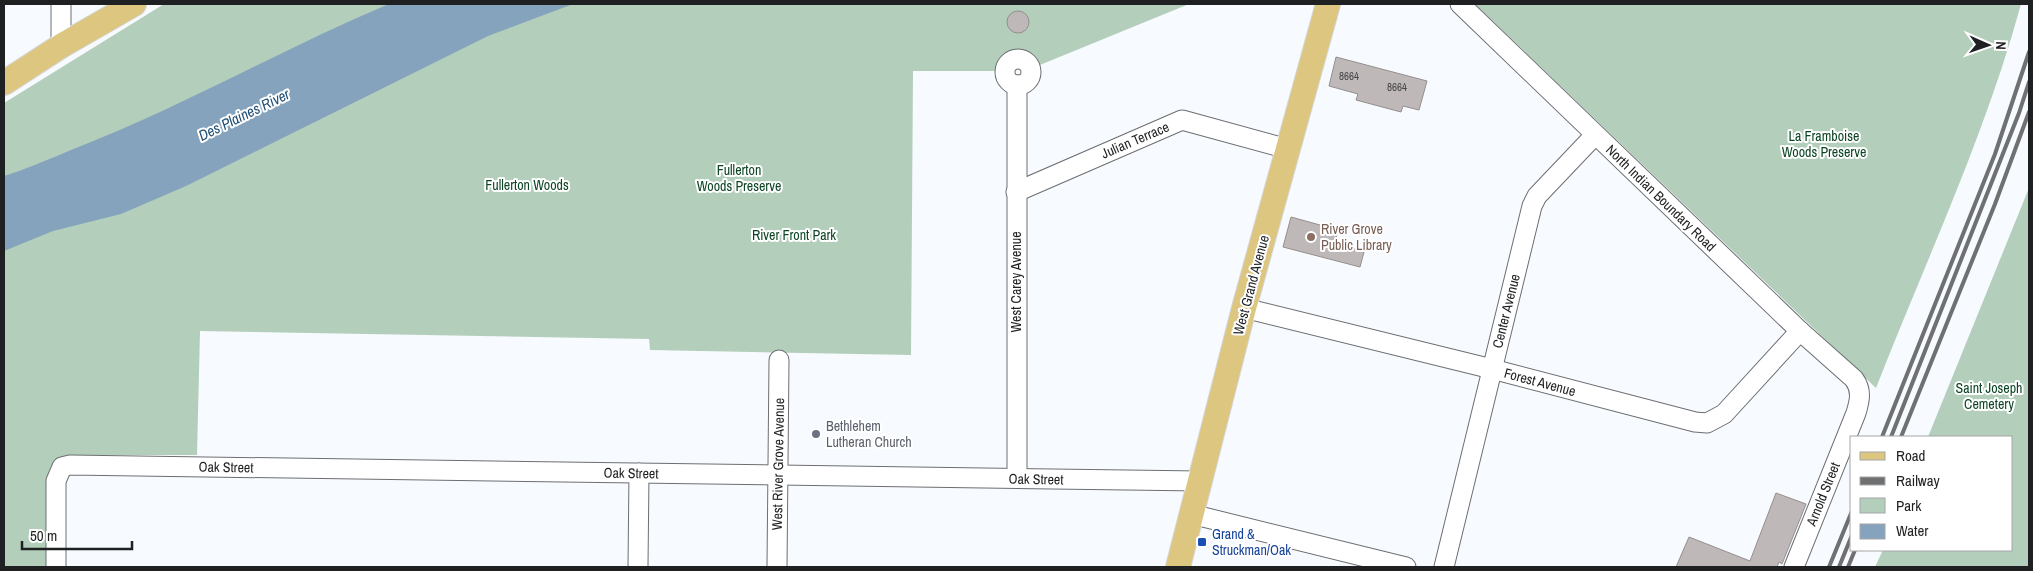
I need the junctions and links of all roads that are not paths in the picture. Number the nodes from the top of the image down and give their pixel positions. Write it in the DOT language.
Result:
graph roads {
  1 [pos="61,4"];
  2 [pos="134,4"];
  3 [pos="1328,4"];
  4 [pos="1460,4"];
  5 [pos="61,46"];
  6 [pos="4,83"];
  7 [pos="1017,85"];
  8 [pos="1595,135"];
  9 [pos="1288,149"];
  10 [pos="1016,192"];
  11 [pos="1244,308"];
  12 [pos="1800,331"];
  13 [pos="779,360"];
  14 [pos="1492,369"];
  15 [pos="1860,392"];
  16 [pos="639,473"];
  17 [pos="777,475"];
  18 [pos="1017,478"];
  19 [pos="1200,481"];
  20 [pos="1191,514"];
  21 [pos="56,567"];
  22 [pos="638,567"];
  23 [pos="776,567"];
  24 [pos="1178,567"];
  25 [pos="1406,567"];
  26 [pos="1444,567"];
  27 [pos="1794,567"];
  1 -- 5 [label="street"];
  2 -- 5 [label="main road"];
  3 -- 9 [label="main road, West Grand Avenue"];
  4 -- 8 [label="street, North Indian Boundary Road"];
  5 -- 6 [label="main road"];
  7 -- 10 [label="street, West Carey Avenue"];
  8 -- 12 [label="street, North Indian Boundary Road"];
  8 -- 14 [label="street, Center Avenue"];
  9 -- 10 [label="street, Julian Terrace"];
  9 -- 11 [label="main road, West Grand Avenue"];
  10 -- 18 [label="street, West Carey Avenue"];
  11 -- 14 [label="street, Forest Avenue"];
  11 -- 19 [label="main road, West Grand Avenue"];
  12 -- 14 [label="street, Forest Avenue"];
  12 -- 15 [label="street, North Indian Boundary Road"];
  13 -- 17 [label="street, West River Grove Avenue"];
  14 -- 26 [label="street, Center Avenue"];
  15 -- 27 [label="street, Arnold Street"];
  16 -- 17 [label="street, Oak Street"];
  16 -- 21 [label="street, Oak Street"];
  16 -- 22 [label="street"];
  17 -- 18 [label="street, Oak Street"];
  17 -- 23 [label="street, West River Grove Avenue"];
  18 -- 19 [label="street, Oak Street"];
  19 -- 20 [label="main road, West Grand Avenue"];
  20 -- 24 [label="main road, West Grand Avenue"];
  20 -- 25 [label="street"];
}
